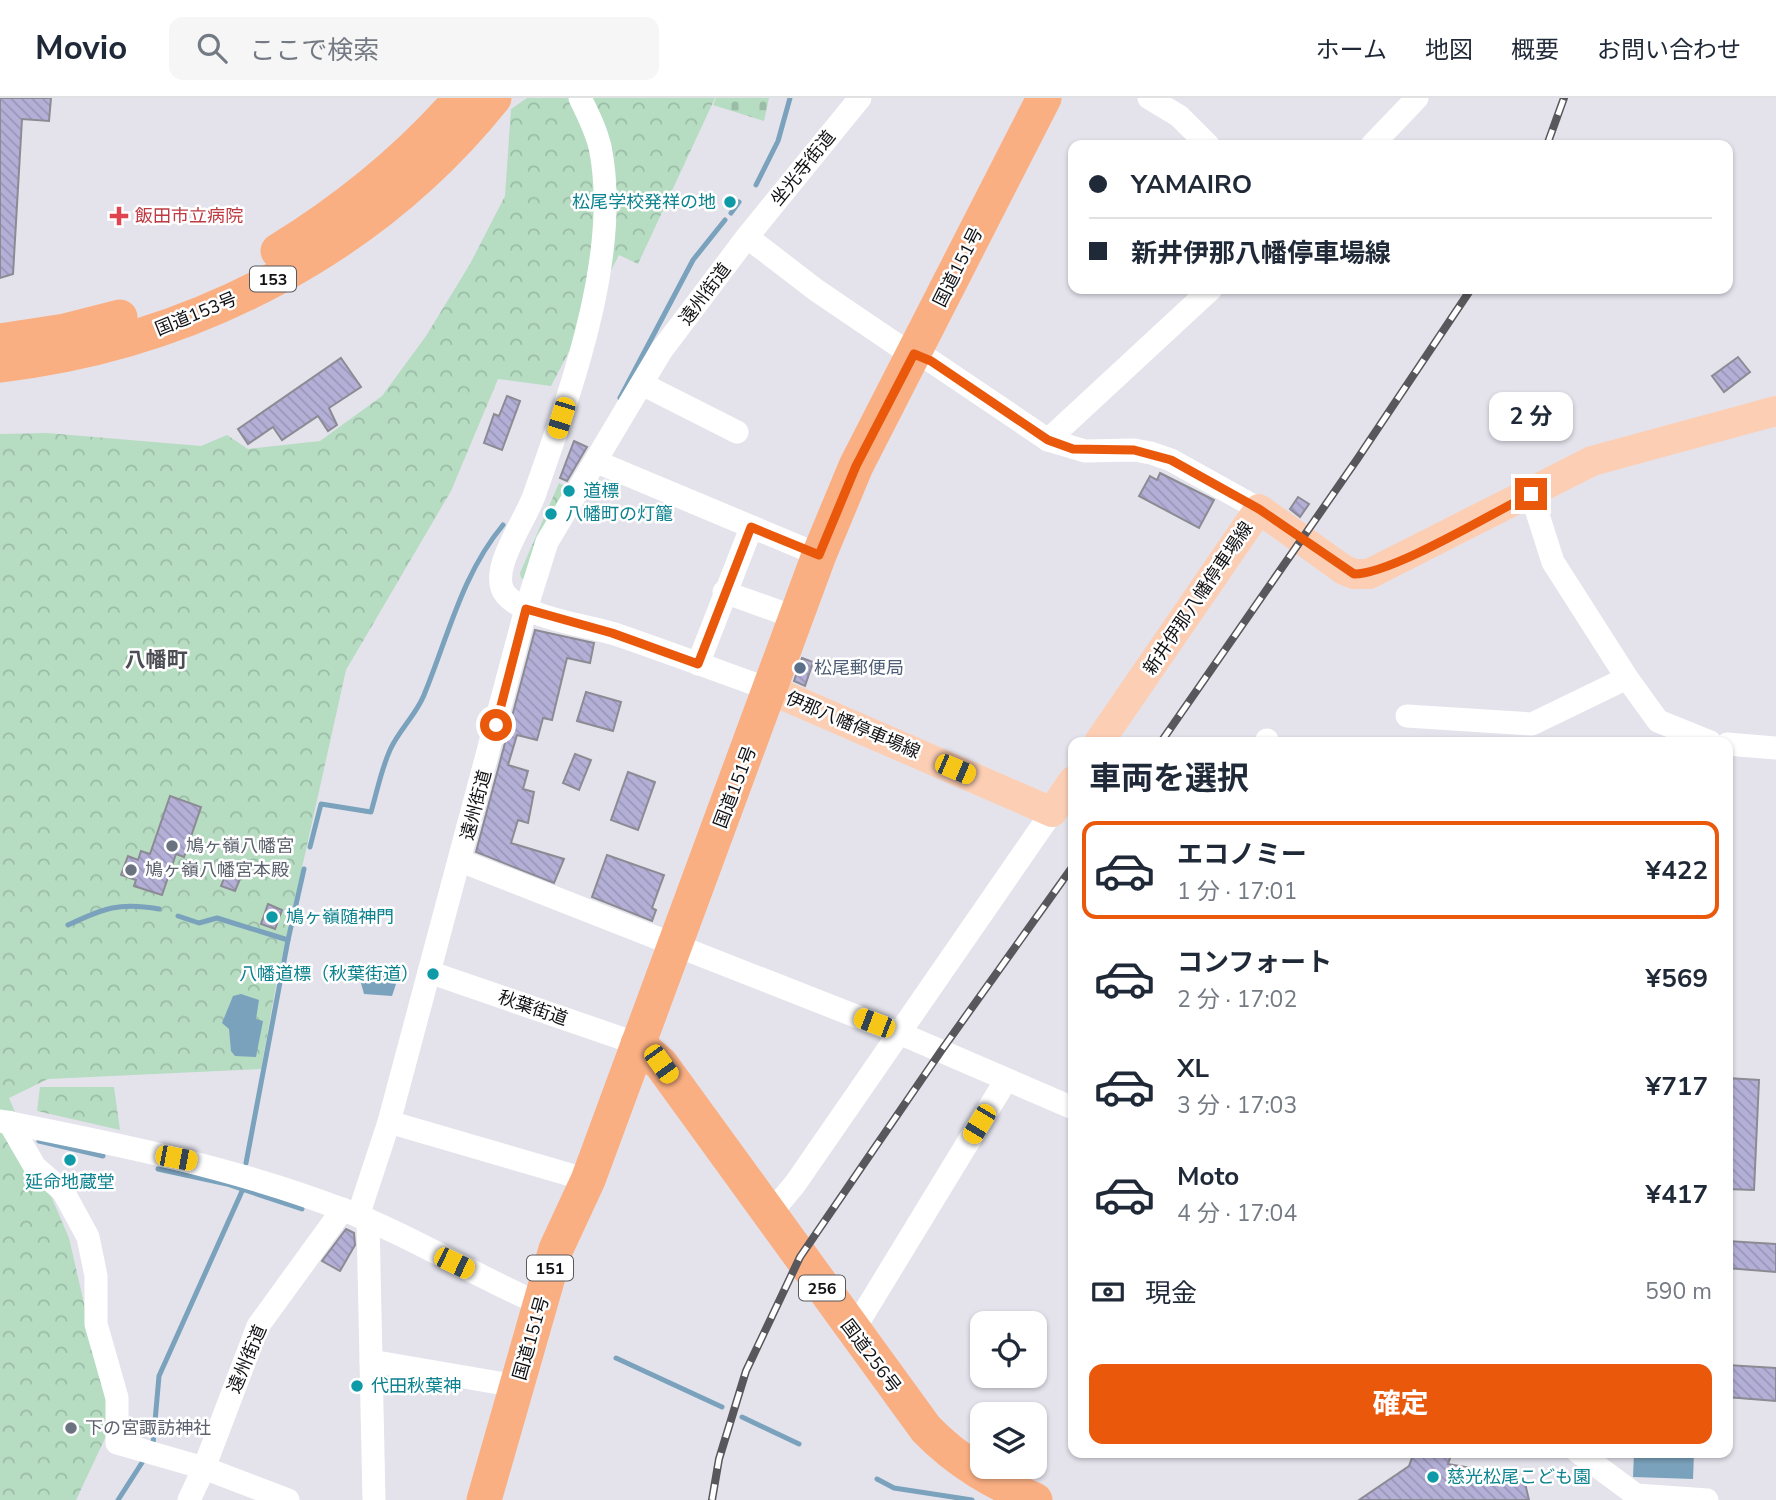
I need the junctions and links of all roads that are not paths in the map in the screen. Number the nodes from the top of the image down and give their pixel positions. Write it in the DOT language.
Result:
graph roads {
  1 [pos="461,98"];
  2 [pos="494,98"];
  3 [pos="580,98"];
  4 [pos="860,98"];
  5 [pos="1044,98"];
  6 [pos="1149,98"];
  7 [pos="1417,98"];
  8 [pos="1203,140"];
  9 [pos="1377,140"];
  10 [pos="747,237"];
  11 [pos="1205,294"];
  12 [pos="0,341"];
  13 [pos="914,354"];
  14 [pos="0,365"];
  15 [pos="642,384"];
  16 [pos="1776,411"];
  17 [pos="737,432"];
  18 [pos="1048,440"];
  19 [pos="597,462"];
  20 [pos="1531,494"];
  21 [pos="1259,509"];
  22 [pos="751,527"];
  23 [pos="819,555"];
  24 [pos="724,592"];
  25 [pos="526,609"];
  26 [pos="797,618"];
  27 [pos="698,664"];
  28 [pos="1627,678"];
  29 [pos="771,690"];
  30 [pos="1407,716"];
  31 [pos="1103,737"];
  32 [pos="1698,737"];
  33 [pos="1733,744"];
  34 [pos="1776,748"];
  35 [pos="1068,788"];
  36 [pos="1052,812"];
  37 [pos="461,861"];
  38 [pos="675,945"];
  39 [pos="429,972"];
  40 [pos="899,1033"];
  41 [pos="638,1044"];
  42 [pos="1006,1080"];
  43 [pos="1068,1106"];
  44 [pos="4,1122"];
  45 [pos="389,1122"];
  46 [pos="588,1180"];
  47 [pos="356,1215"];
  48 [pos="769,1215"];
  49 [pos="540,1304"];
  50 [pos="853,1331"];
  51 [pos="370,1361"];
  52 [pos="517,1386"];
  53 [pos="1586,1458"];
  54 [pos="204,1468"];
  55 [pos="189,1500"];
  56 [pos="288,1500"];
  57 [pos="373,1500"];
  58 [pos="484,1500"];
  59 [pos="1034,1500"];
  60 [pos="1707,1500"];
  1 -- 12 [label="highway, 国道153号 / 153"];
  2 -- 14 [label="highway, 国道153号 / 153"];
  3 -- 25 [label="street"];
  4 -- 10 [label="street, 坐光寺街道"];
  5 -- 13 [label="highway, 国道151号 / 151"];
  6 -- 8 [label="street"];
  7 -- 9 [label="street"];
  10 -- 13 [label="street"];
  10 -- 15 [label="street, 遠州街道"];
  11 -- 18 [label="street"];
  13 -- 18 [label="street"];
  13 -- 23 [label="highway, 国道151号 / 151"];
  15 -- 17 [label="street"];
  15 -- 19 [label="street, 遠州街道"];
  16 -- 20 [label="main road, 新井伊那八幡停車場線"];
  18 -- 21 [label="street"];
  19 -- 22 [label="street"];
  19 -- 25 [label="street, 遠州街道"];
  20 -- 21 [label="main road, 新井伊那八幡停車場線"];
  20 -- 28 [label="street"];
  21 -- 31 [label="main road, 新井伊那八幡停車場線"];
  22 -- 23 [label="street"];
  22 -- 24 [label="street"];
  23 -- 26 [label="highway, 国道151号 / 151"];
  24 -- 26 [label="street"];
  24 -- 27 [label="street"];
  25 -- 27 [label="street"];
  25 -- 37 [label="street, 遠州街道"];
  26 -- 29 [label="highway, 国道151号 / 151"];
  27 -- 29 [label="street"];
  28 -- 30 [label="street"];
  28 -- 32 [label="street"];
  29 -- 36 [label="main road, 伊那八幡停車場線"];
  29 -- 38 [label="highway, 国道151号 / 151"];
  33 -- 34 [label="street"];
  35 -- 36 [label="main road"];
  36 -- 40 [label="street"];
  37 -- 38 [label="street"];
  37 -- 39 [label="street, 遠州街道"];
  38 -- 40 [label="street"];
  38 -- 41 [label="highway, 国道151号 / 151"];
  39 -- 41 [label="street, 秋葉街道"];
  39 -- 45 [label="street, 遠州街道"];
  40 -- 42 [label="street"];
  40 -- 48 [label="street"];
  41 -- 46 [label="highway, 国道151号 / 151"];
  41 -- 48 [label="highway, 国道256号 / 256"];
  42 -- 43 [label="street"];
  42 -- 50 [label="street"];
  44 -- 47 [label="street"];
  44 -- 54 [label="street"];
  45 -- 46 [label="street"];
  45 -- 47 [label="street, 遠州街道"];
  46 -- 49 [label="highway, 国道151号 / 151"];
  47 -- 49 [label="street"];
  47 -- 51 [label="street, 遠州街道"];
  47 -- 54 [label="street, 遠州街道"];
  48 -- 50 [label="highway, 国道256号 / 256"];
  49 -- 52 [label="highway, 国道151号 / 151"];
  50 -- 59 [label="highway, 国道256号 / 256"];
  51 -- 52 [label="street"];
  51 -- 57 [label="street, 遠州街道"];
  52 -- 58 [label="highway, 国道151号 / 151"];
  53 -- 60 [label="street"];
  54 -- 55 [label="street, 遠州街道"];
  54 -- 56 [label="street"];
}
